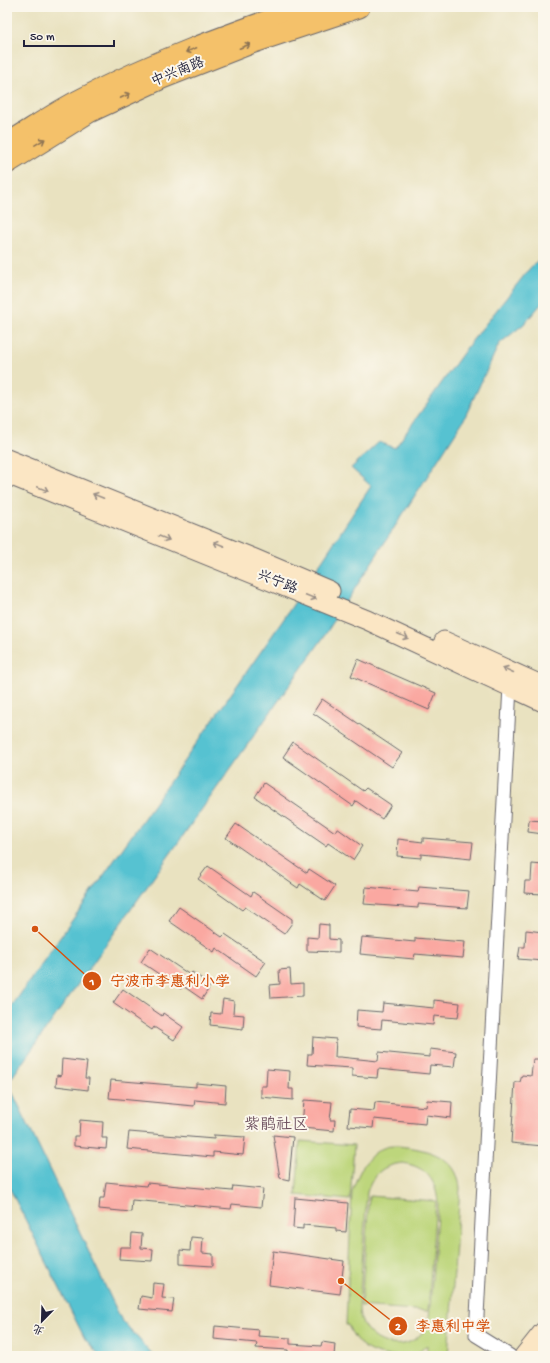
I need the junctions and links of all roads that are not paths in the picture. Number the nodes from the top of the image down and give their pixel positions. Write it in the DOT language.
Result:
graph roads {
  1 [pos="307,7"];
  2 [pos="359,7"];
  3 [pos="86,106"];
  4 [pos="7,144"];
  5 [pos="7,162"];
  6 [pos="7,459"];
  7 [pos="7,474"];
  8 [pos="252,565"];
  9 [pos="370,614"];
  10 [pos="510,686"];
  11 [pos="543,686"];
  12 [pos="543,702"];
  13 [pos="543,1332"];
  14 [pos="510,1356"];
  15 [pos="524,1356"];
  1 -- 3 [label="main road, 中兴南路, one-way"];
  3 -- 2 [label="main road, 中兴南路, one-way"];
  3 -- 4 [label="main road, 中兴南路"];
  5 -- 3 [label="main road, 中兴南路, one-way"];
  8 -- 6 [label="main road, 兴宁路, one-way"];
  7 -- 8 [label="main road, 兴宁路, one-way"];
  8 -- 9 [label="main road, 兴宁路"];
  9 -- 10 [label="main road, 兴宁路, one-way"];
  11 -- 9 [label="main road, 兴宁路, one-way"];
  10 -- 12 [label="main road, 兴宁路"];
  10 -- 14 [label="street"];
  13 -- 15 [label="main road"];
}
